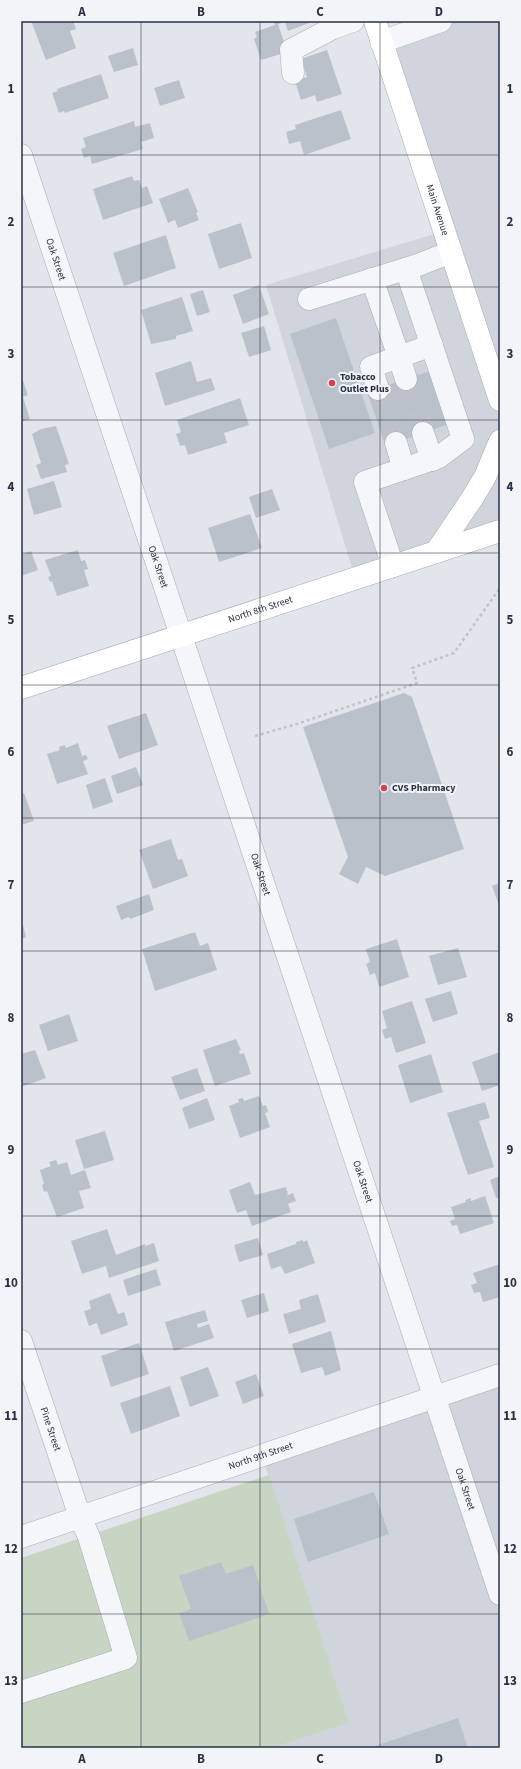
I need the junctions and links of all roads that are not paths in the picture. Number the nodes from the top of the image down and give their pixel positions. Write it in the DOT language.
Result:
graph roads {
  1 [pos="353,21"];
  2 [pos="375,21"];
  3 [pos="441,21"];
  4 [pos="381,42"];
  5 [pos="293,73"];
  6 [pos="21,154"];
  7 [pos="451,252"];
  8 [pos="406,268"];
  9 [pos="372,279"];
  10 [pos="309,299"];
  11 [pos="432,345"];
  12 [pos="399,357"];
  13 [pos="406,379"];
  14 [pos="378,389"];
  15 [pos="500,400"];
  16 [pos="423,433"];
  17 [pos="500,441"];
  18 [pos="396,442"];
  19 [pos="432,460"];
  20 [pos="404,469"];
  21 [pos="500,531"];
  22 [pos="436,552"];
  23 [pos="393,566"];
  24 [pos="181,635"];
  25 [pos="21,688"];
  26 [pos="21,1341"];
  27 [pos="500,1375"];
  28 [pos="436,1397"];
  29 [pos="80,1517"];
  30 [pos="21,1537"];
  31 [pos="500,1594"];
  32 [pos="21,1692"];
  1 -- 5 [label="street"];
  2 -- 4 [label="main road, Main Avenue"];
  3 -- 4 [label="street"];
  4 -- 7 [label="main road, Main Avenue"];
  6 -- 24 [label="street, Oak Street"];
  7 -- 8 [label="street"];
  7 -- 15 [label="main road, Main Avenue"];
  8 -- 9 [label="street"];
  8 -- 11 [label="street"];
  9 -- 10 [label="street"];
  9 -- 12 [label="street"];
  11 -- 12 [label="street"];
  11 -- 19 [label="street"];
  12 -- 13 [label="street"];
  12 -- 14 [label="street"];
  16 -- 19 [label="street"];
  17 -- 22 [label="main road"];
  18 -- 20 [label="street"];
  19 -- 20 [label="street"];
  20 -- 23 [label="street"];
  21 -- 22 [label="main road, North 8th Street"];
  22 -- 23 [label="main road, North 8th Street"];
  23 -- 24 [label="main road, North 8th Street"];
  24 -- 25 [label="main road, North 8th Street"];
  24 -- 28 [label="street, Oak Street"];
  26 -- 29 [label="street, Pine Street"];
  27 -- 28 [label="street, North 9th Street"];
  28 -- 29 [label="street, North 9th Street"];
  28 -- 31 [label="street, Oak Street"];
  29 -- 30 [label="street, North 9th Street"];
  29 -- 32 [label="street, Pine Street"];
}
